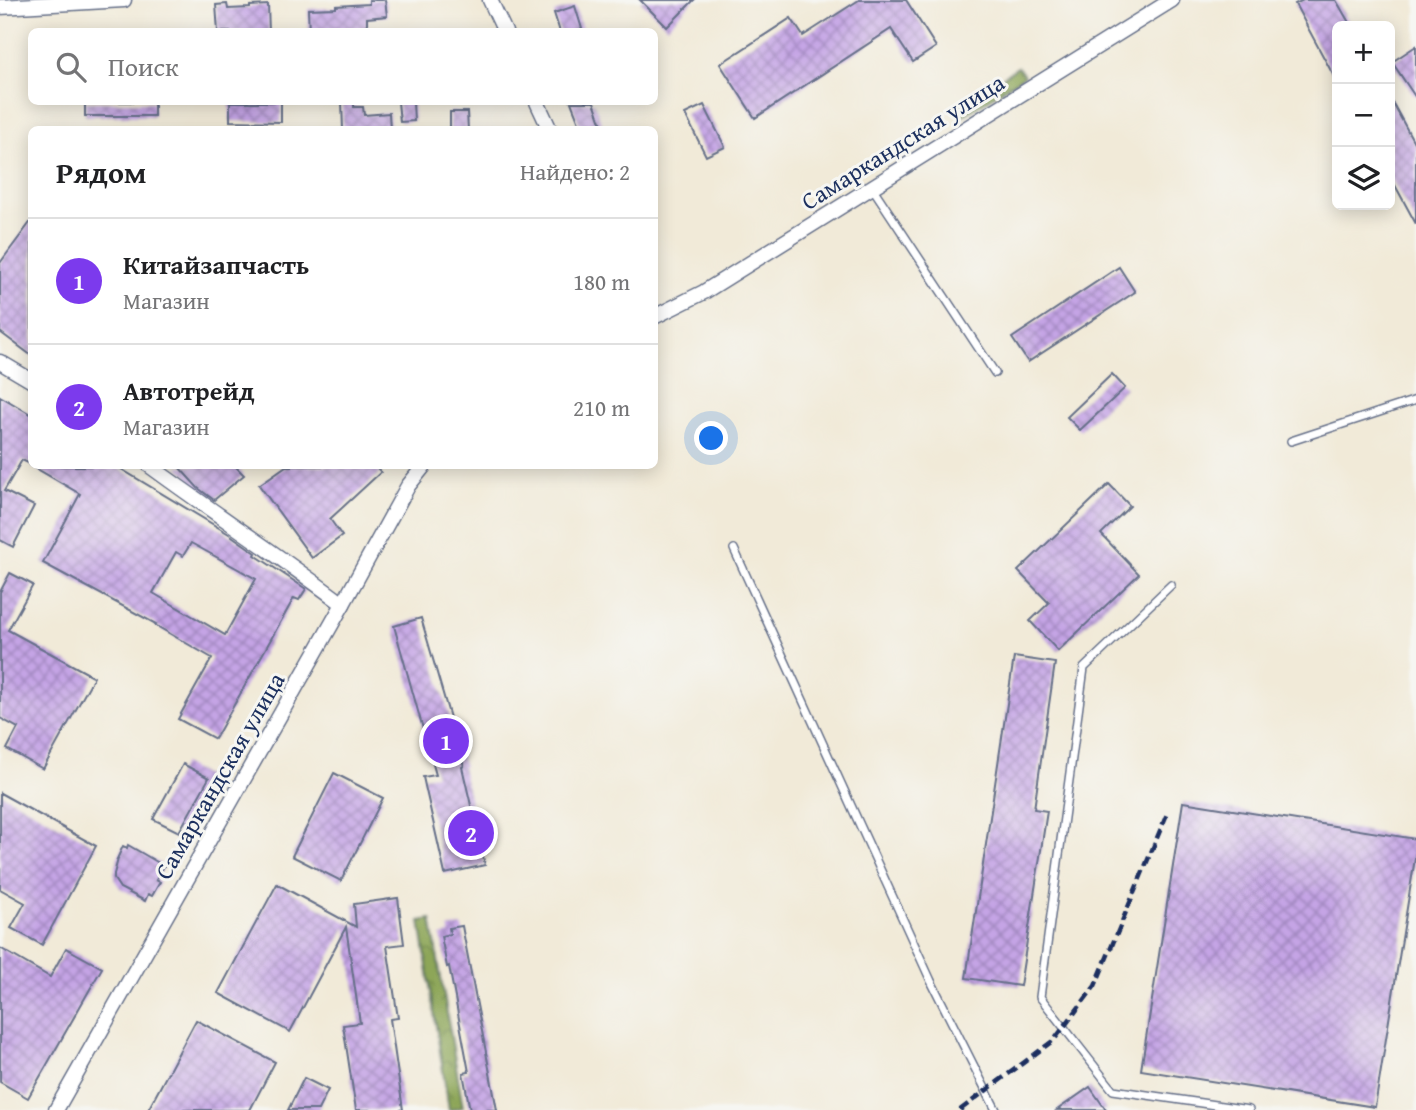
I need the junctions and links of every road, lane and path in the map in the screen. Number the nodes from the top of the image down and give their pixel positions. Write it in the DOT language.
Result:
graph roads {
  1 [pos="124,0"];
  2 [pos="490,0"];
  3 [pos="1172,0"];
  4 [pos="0,7"];
  5 [pos="503,28"];
  6 [pos="538,105"];
  7 [pos="548,126"];
  8 [pos="872,187"];
  9 [pos="658,315"];
  10 [pos="0,362"];
  11 [pos="995,373"];
  12 [pos="28,380"];
  13 [pos="1416,400"];
  14 [pos="1291,441"];
  15 [pos="154,469"];
  16 [pos="422,469"];
  17 [pos="734,549"];
  18 [pos="1171,584"];
  19 [pos="343,604"];
  20 [pos="57,1110"];
  21 [pos="996,1110"];
  22 [pos="1249,1110"];
  1 -- 4 [label="street"];
  2 -- 5 [label="street"];
  3 -- 8 [label="street, Самаркандская улица"];
  6 -- 7 [label="street"];
  8 -- 9 [label="street, Самаркандская улица"];
  8 -- 11 [label="lane"];
  10 -- 12 [label="street"];
  13 -- 14 [label="lane"];
  15 -- 19 [label="street"];
  16 -- 19 [label="street, Самаркандская улица"];
  17 -- 21 [label="lane"];
  18 -- 22 [label="lane"];
  19 -- 20 [label="street, Самаркандская улица"];
}
